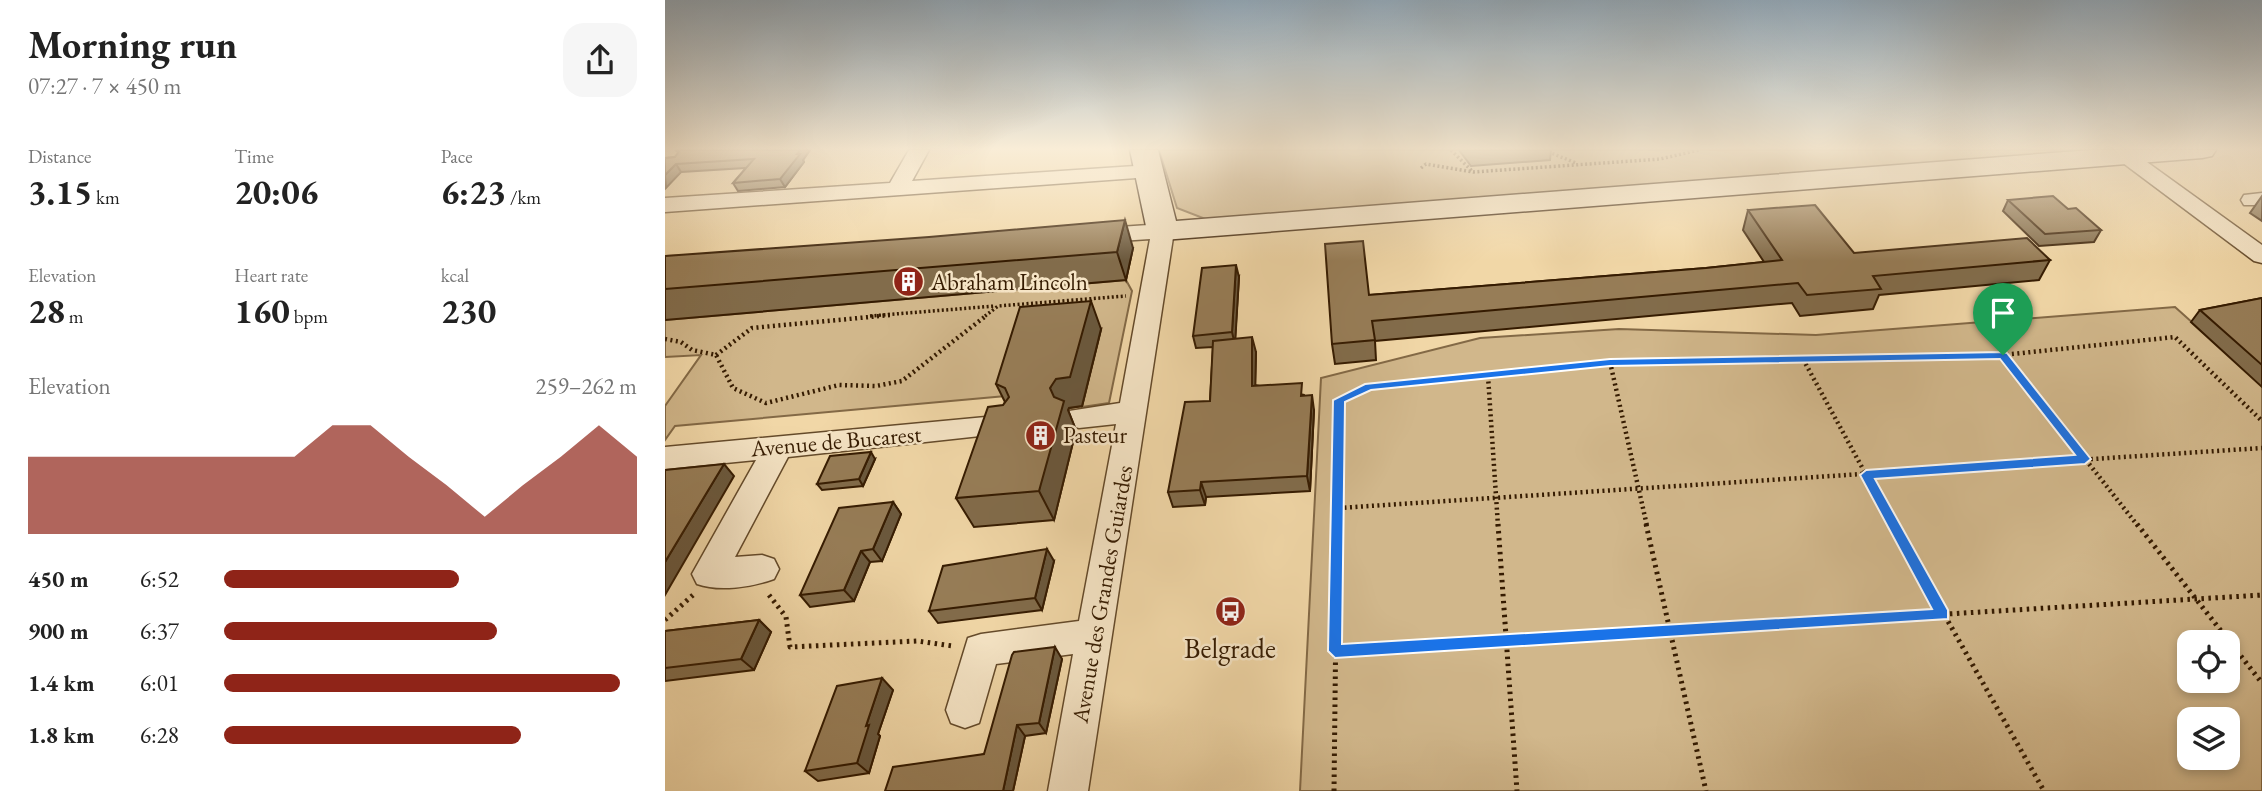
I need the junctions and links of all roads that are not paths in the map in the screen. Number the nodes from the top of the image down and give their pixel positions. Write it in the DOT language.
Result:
graph roads {
  1 [pos="915,187"];
  2 [pos="1153,187"];
  3 [pos="1729,187"];
  4 [pos="2168,187"];
  5 [pos="897,189"];
  6 [pos="665,205"];
  7 [pos="1163,231"];
  8 [pos="1065,238"];
  9 [pos="2262,256"];
  10 [pos="1132,412"];
  11 [pos="1080,418"];
  12 [pos="1007,425"];
  13 [pos="778,447"];
  14 [pos="665,458"];
  15 [pos="762,569"];
  16 [pos="1095,635"];
  17 [pos="965,710"];
  18 [pos="1068,791"];
  1 -- 5 [label="street"];
  2 -- 7 [label="street, Avenue des Grandes Guiardes"];
  3 -- 7 [label="street"];
  4 -- 9 [label="street"];
  5 -- 6 [label="street"];
  7 -- 8 [label="street"];
  7 -- 10 [label="street, Avenue des Grandes Guiardes"];
  10 -- 11 [label="street"];
  10 -- 16 [label="street, Avenue des Grandes Guiardes"];
  12 -- 13 [label="street, Avenue de Bucarest"];
  13 -- 14 [label="street, Avenue de Bucarest"];
  13 -- 15 [label="street"];
  16 -- 17 [label="street"];
  16 -- 18 [label="street, Avenue des Grandes Guiardes"];
}
